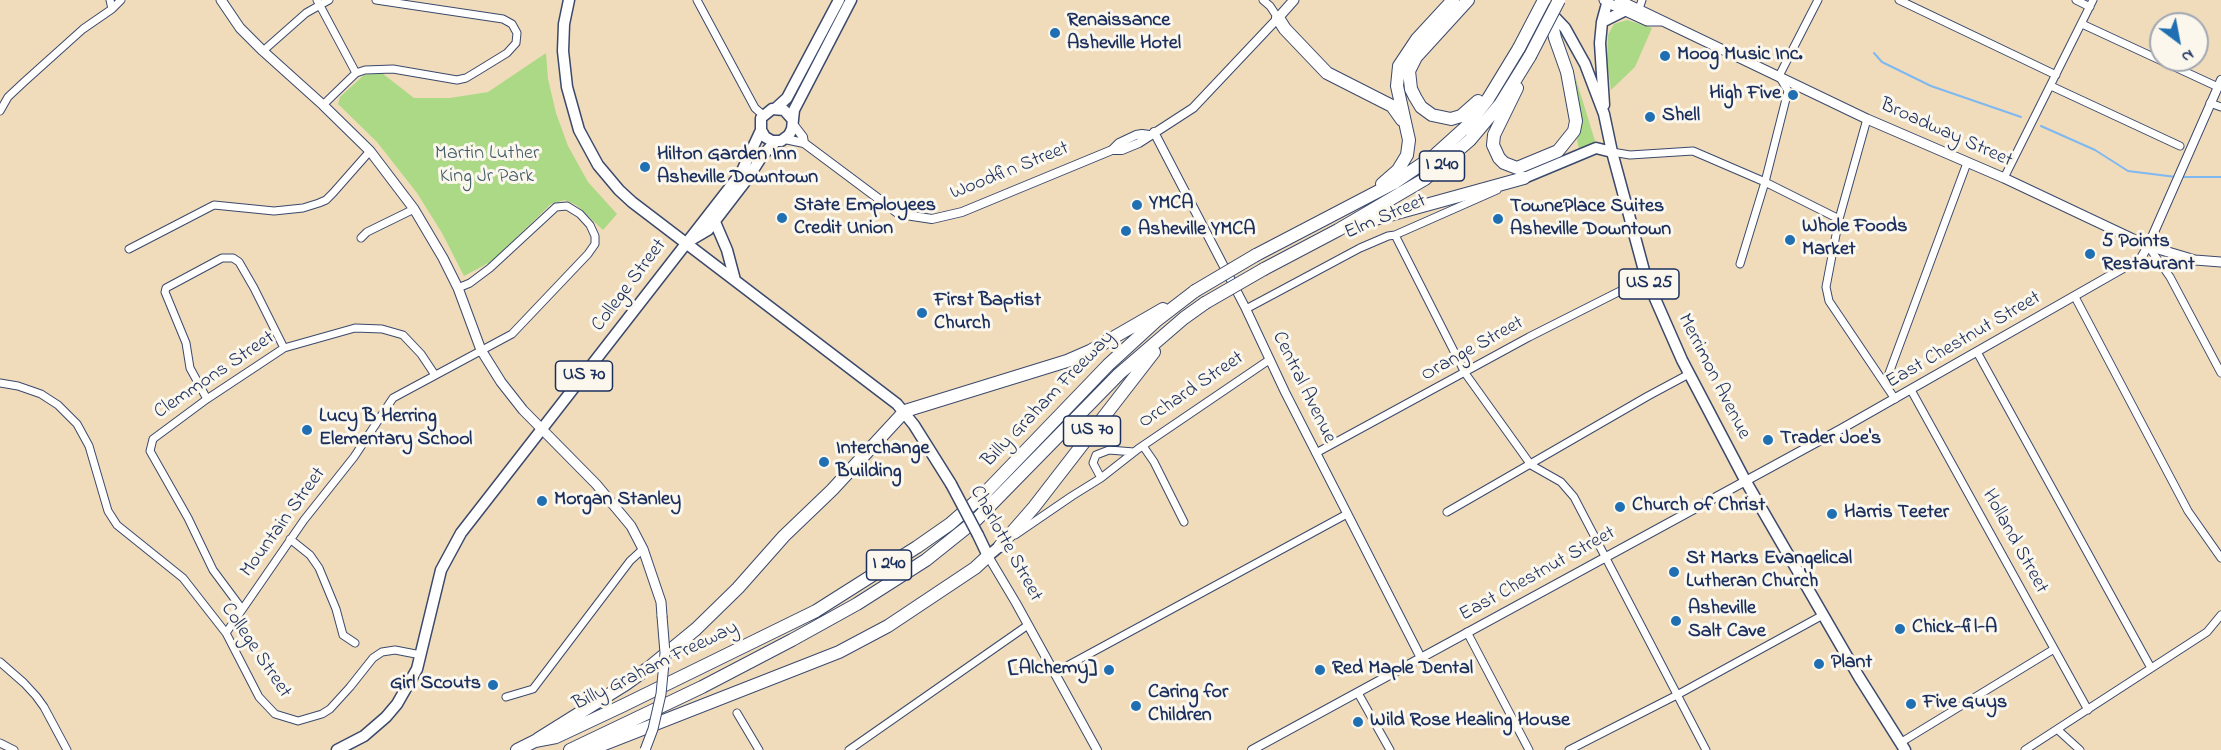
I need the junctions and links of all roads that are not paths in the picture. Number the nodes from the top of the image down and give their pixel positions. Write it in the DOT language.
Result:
graph roads {
  1 [pos="110,0"];
  2 [pos="121,0"];
  3 [pos="221,0"];
  4 [pos="329,0"];
  5 [pos="376,0"];
  6 [pos="569,0"];
  7 [pos="697,0"];
  8 [pos="839,0"];
  9 [pos="851,0"];
  10 [pos="1263,0"];
  11 [pos="1294,0"];
  12 [pos="1468,0"];
  13 [pos="1539,0"];
  14 [pos="1559,0"];
  15 [pos="1818,0"];
  16 [pos="1902,0"];
  17 [pos="2076,0"];
  18 [pos="1453,1"];
  19 [pos="1607,1"];
  20 [pos="318,2"];
  21 [pos="2092,3"];
  22 [pos="1640,4"];
  23 [pos="1546,5"];
  24 [pos="1622,5"];
  25 [pos="111,9"];
  26 [pos="1278,18"];
  27 [pos="1661,21"];
  28 [pos="1602,22"];
  29 [pos="2082,24"];
  30 [pos="824,39"];
  31 [pos="263,51"];
  32 [pos="1509,66"];
  33 [pos="356,73"];
  34 [pos="1520,74"];
  35 [pos="2056,75"];
  36 [pos="1779,76"];
  37 [pos="2219,84"];
  38 [pos="2050,86"];
  39 [pos="2210,103"];
  40 [pos="323,105"];
  41 [pos="2221,107"];
  42 [pos="777,108"];
  43 [pos="0,111"];
  44 [pos="1604,114"];
  45 [pos="764,115"];
  46 [pos="1867,119"];
  47 [pos="792,121"];
  48 [pos="1405,125"];
  49 [pos="761,130"];
  50 [pos="1152,134"];
  51 [pos="781,140"];
  52 [pos="804,143"];
  53 [pos="2180,146"];
  54 [pos="370,151"];
  55 [pos="1612,152"];
  56 [pos="1967,163"];
  57 [pos="1524,178"];
  58 [pos="2004,178"];
  59 [pos="1765,182"];
  60 [pos="1366,197"];
  61 [pos="414,209"];
  62 [pos="1839,219"];
  63 [pos="715,222"];
  64 [pos="1338,230"];
  65 [pos="1395,235"];
  66 [pos="361,238"];
  67 [pos="686,243"];
  68 [pos="2148,246"];
  69 [pos="129,249"];
  70 [pos="2221,262"];
  71 [pos="1740,264"];
  72 [pos="1646,278"];
  73 [pos="735,280"];
  74 [pos="458,288"];
  75 [pos="2075,297"];
  76 [pos="1183,299"];
  77 [pos="1246,309"];
  78 [pos="1185,318"];
  79 [pos="284,348"];
  80 [pos="482,350"];
  81 [pos="1977,352"];
  82 [pos="1269,360"];
  83 [pos="1465,373"];
  84 [pos="2221,373"];
  85 [pos="1689,374"];
  86 [pos="435,375"];
  87 [pos="0,383"];
  88 [pos="1885,384"];
  89 [pos="1911,390"];
  90 [pos="207,399"];
  91 [pos="1895,399"];
  92 [pos="904,411"];
  93 [pos="542,428"];
  94 [pos="1143,446"];
  95 [pos="1134,452"];
  96 [pos="1316,453"];
  97 [pos="1531,465"];
  98 [pos="1101,478"];
  99 [pos="1745,480"];
  100 [pos="1447,512"];
  101 [pos="1347,514"];
  102 [pos="1184,522"];
  103 [pos="290,540"];
  104 [pos="1000,546"];
  105 [pos="643,549"];
  106 [pos="988,556"];
  107 [pos="1607,557"];
  108 [pos="2221,558"];
  109 [pos="242,609"];
  110 [pos="1823,615"];
  111 [pos="2221,615"];
  112 [pos="1028,625"];
  113 [pos="1467,632"];
  114 [pos="226,633"];
  115 [pos="355,643"];
  116 [pos="2054,649"];
  117 [pos="422,655"];
  118 [pos="1421,658"];
  119 [pos="0,662"];
  120 [pos="2151,668"];
  121 [pos="1054,673"];
  122 [pos="1358,693"];
  123 [pos="1677,695"];
  124 [pos="506,697"];
  125 [pos="2088,710"];
  126 [pos="737,712"];
  127 [pos="2058,730"];
  128 [pos="535,741"];
  129 [pos="0,743"];
  130 [pos="1903,746"];
  131 [pos="14,750"];
  132 [pos="66,750"];
  133 [pos="337,750"];
  134 [pos="517,750"];
  135 [pos="570,750"];
  136 [pos="589,750"];
  137 [pos="645,750"];
  138 [pos="759,750"];
  139 [pos="849,750"];
  140 [pos="1097,750"];
  141 [pos="1252,750"];
  142 [pos="1390,750"];
  143 [pos="1529,750"];
  144 [pos="1569,750"];
  145 [pos="1706,750"];
  146 [pos="2025,750"];
  147 [pos="2080,750"];
  1 -- 25 [label="street"];
  2 -- 25 [label="street"];
  3 -- 31 [label="main road"];
  4 -- 20 [label="street"];
  5 -- 33 [label="street"];
  6 -- 67 [label="main road, Charlotte Street"];
  7 -- 45 [label="street"];
  8 -- 30 [label="main road"];
  9 -- 30 [label="main road"];
  10 -- 26 [label="street"];
  11 -- 26 [label="main road, Woodfin Street"];
  12 -- 32 [label="highway"];
  13 -- 23 [label="main road, Merrimon Avenue / US 25"];
  14 -- 34 [label="highway, Billy Graham Freeway / I 240, bridge"];
  15 -- 36 [label="street"];
  16 -- 35 [label="street"];
  17 -- 21 [label="street"];
  18 -- 48 [label="highway"];
  19 -- 24 [label="main road, Broadway Street"];
  19 -- 28 [label="main road"];
  20 -- 31 [label="street"];
  20 -- 33 [label="street"];
  21 -- 29 [label="street"];
  22 -- 24 [label="main road, Broadway Street"];
  22 -- 27 [label="main road, Broadway Street"];
  23 -- 32 [label="highway, Billy Graham Freeway / I 240, bridge"];
  23 -- 34 [label="highway"];
  23 -- 44 [label="main road, Merrimon Avenue / US 25"];
  24 -- 27 [label="main road, Broadway Street"];
  24 -- 28 [label="main road"];
  25 -- 43 [label="street"];
  26 -- 48 [label="highway"];
  26 -- 50 [label="street, Woodfin Street"];
  27 -- 36 [label="main road, Broadway Street"];
  28 -- 44 [label="main road"];
  29 -- 35 [label="street"];
  29 -- 37 [label="street"];
  30 -- 42 [label="main road"];
  30 -- 47 [label="main road"];
  31 -- 40 [label="main road"];
  32 -- 60 [label="highway, Billy Graham Freeway / I 240"];
  33 -- 40 [label="street"];
  34 -- 64 [label="highway, Billy Graham Freeway / I 240"];
  35 -- 38 [label="street"];
  36 -- 46 [label="main road, Broadway Street"];
  36 -- 59 [label="street"];
  37 -- 39 [label="street, East Chestnut Street"];
  38 -- 53 [label="street"];
  38 -- 58 [label="street"];
  39 -- 41 [label="street"];
  39 -- 68 [label="street, East Chestnut Street"];
  40 -- 54 [label="main road"];
  42 -- 45 [label="main road"];
  42 -- 47 [label="main road"];
  44 -- 55 [label="main road, Merrimon Avenue / US 25"];
  45 -- 49 [label="main road"];
  46 -- 56 [label="main road, Broadway Street"];
  46 -- 62 [label="street"];
  47 -- 51 [label="main road"];
  47 -- 52 [label="street"];
  48 -- 60 [label="highway"];
  49 -- 51 [label="main road"];
  49 -- 67 [label="main road, College Street"];
  50 -- 52 [label="street, Woodfin Street"];
  50 -- 77 [label="street, Central Avenue"];
  51 -- 52 [label="street"];
  51 -- 63 [label="main road, College Street"];
  54 -- 61 [label="main road"];
  54 -- 69 [label="street"];
  55 -- 57 [label="main road, Elm Street"];
  55 -- 59 [label="street"];
  55 -- 72 [label="main road, Merrimon Avenue / US 25"];
  56 -- 58 [label="main road, Broadway Street"];
  56 -- 88 [label="street"];
  57 -- 64 [label="highway"];
  57 -- 65 [label="street, Elm Street"];
  58 -- 68 [label="main road, Broadway Street"];
  59 -- 62 [label="street"];
  59 -- 71 [label="street"];
  60 -- 76 [label="highway, Billy Graham Freeway / I 240, bridge"];
  61 -- 66 [label="street"];
  61 -- 74 [label="main road"];
  62 -- 88 [label="street"];
  63 -- 67 [label="main road, College Street"];
  63 -- 73 [label="main road"];
  64 -- 78 [label="highway, Billy Graham Freeway / I 240, bridge"];
  65 -- 77 [label="street, Elm Street"];
  65 -- 83 [label="street"];
  67 -- 73 [label="main road, Charlotte Street"];
  67 -- 93 [label="main road, College Street / US 70"];
  68 -- 70 [label="main road, Broadway Street"];
  68 -- 75 [label="street, East Chestnut Street"];
  68 -- 84 [label="street"];
  72 -- 83 [label="street, Orange Street"];
  72 -- 85 [label="main road, Merrimon Avenue / US 25"];
  73 -- 92 [label="main road, Charlotte Street"];
  74 -- 80 [label="main road"];
  74 -- 80 [label="street, Mountain Street"];
  75 -- 81 [label="street, East Chestnut Street"];
  75 -- 108 [label="street"];
  76 -- 92 [label="highway"];
  76 -- 128 [label="highway, Billy Graham Freeway / I 240"];
  77 -- 82 [label="street, Central Avenue"];
  78 -- 104 [label="highway, US 70"];
  78 -- 135 [label="highway, Billy Graham Freeway / I 240"];
  79 -- 86 [label="street, Clemmons Street"];
  79 -- 90 [label="street, Clemmons Street"];
  79 -- 90 [label="street"];
  80 -- 86 [label="street, Mountain Street"];
  80 -- 93 [label="main road"];
  81 -- 89 [label="street, East Chestnut Street"];
  81 -- 120 [label="street"];
  82 -- 94 [label="street, Orchard Street"];
  82 -- 96 [label="street, Central Avenue"];
  83 -- 96 [label="street, Orange Street"];
  83 -- 97 [label="street"];
  85 -- 97 [label="street"];
  85 -- 99 [label="main road, Merrimon Avenue / US 25"];
  86 -- 103 [label="street, Mountain Street"];
  87 -- 114 [label="street, College Street"];
  88 -- 91 [label="street"];
  89 -- 91 [label="street, East Chestnut Street"];
  89 -- 116 [label="street, Holland Street"];
  90 -- 109 [label="street, Clemmons Street"];
  91 -- 99 [label="street, East Chestnut Street"];
  92 -- 106 [label="main road, Charlotte Street, bridge"];
  92 -- 128 [label="highway"];
  93 -- 105 [label="main road"];
  93 -- 117 [label="main road, College Street / US 70"];
  94 -- 95 [label="street, Orchard Street"];
  94 -- 102 [label="street"];
  95 -- 98 [label="street, Orchard Street"];
  95 -- 98 [label="street"];
  96 -- 101 [label="street, Central Avenue"];
  97 -- 100 [label="street"];
  97 -- 107 [label="street"];
  98 -- 104 [label="street, Orchard Street"];
  99 -- 107 [label="street, East Chestnut Street"];
  99 -- 110 [label="main road, Merrimon Avenue / US 25"];
  101 -- 118 [label="street, Central Avenue"];
  101 -- 121 [label="street"];
  103 -- 109 [label="street, Mountain Street"];
  103 -- 115 [label="street"];
  104 -- 106 [label="main road, Orchard Street / US 70"];
  105 -- 124 [label="street"];
  105 -- 137 [label="main road, bridge"];
  106 -- 112 [label="street, Charlotte Street"];
  106 -- 136 [label="highway"];
  107 -- 113 [label="street, East Chestnut Street"];
  107 -- 123 [label="street"];
  109 -- 114 [label="street, Mountain Street"];
  110 -- 123 [label="street"];
  110 -- 130 [label="main road, Merrimon Avenue / US 25"];
  111 -- 120 [label="street"];
  112 -- 121 [label="street, Charlotte Street"];
  112 -- 139 [label="street"];
  113 -- 118 [label="street, East Chestnut Street"];
  113 -- 143 [label="street"];
  114 -- 117 [label="street, College Street"];
  116 -- 125 [label="street, Holland Street"];
  116 -- 130 [label="street"];
  117 -- 133 [label="main road, College Street / US 70"];
  118 -- 122 [label="street, East Chestnut Street"];
  119 -- 132 [label="street"];
  120 -- 125 [label="street"];
  121 -- 140 [label="street, Charlotte Street"];
  122 -- 141 [label="street, East Chestnut Street"];
  122 -- 142 [label="street"];
  123 -- 144 [label="street"];
  123 -- 145 [label="street"];
  125 -- 127 [label="street"];
  126 -- 138 [label="street"];
  127 -- 146 [label="street"];
  127 -- 147 [label="street"];
  128 -- 134 [label="highway, Billy Graham Freeway / I 240"];
  129 -- 131 [label="street"];
}
